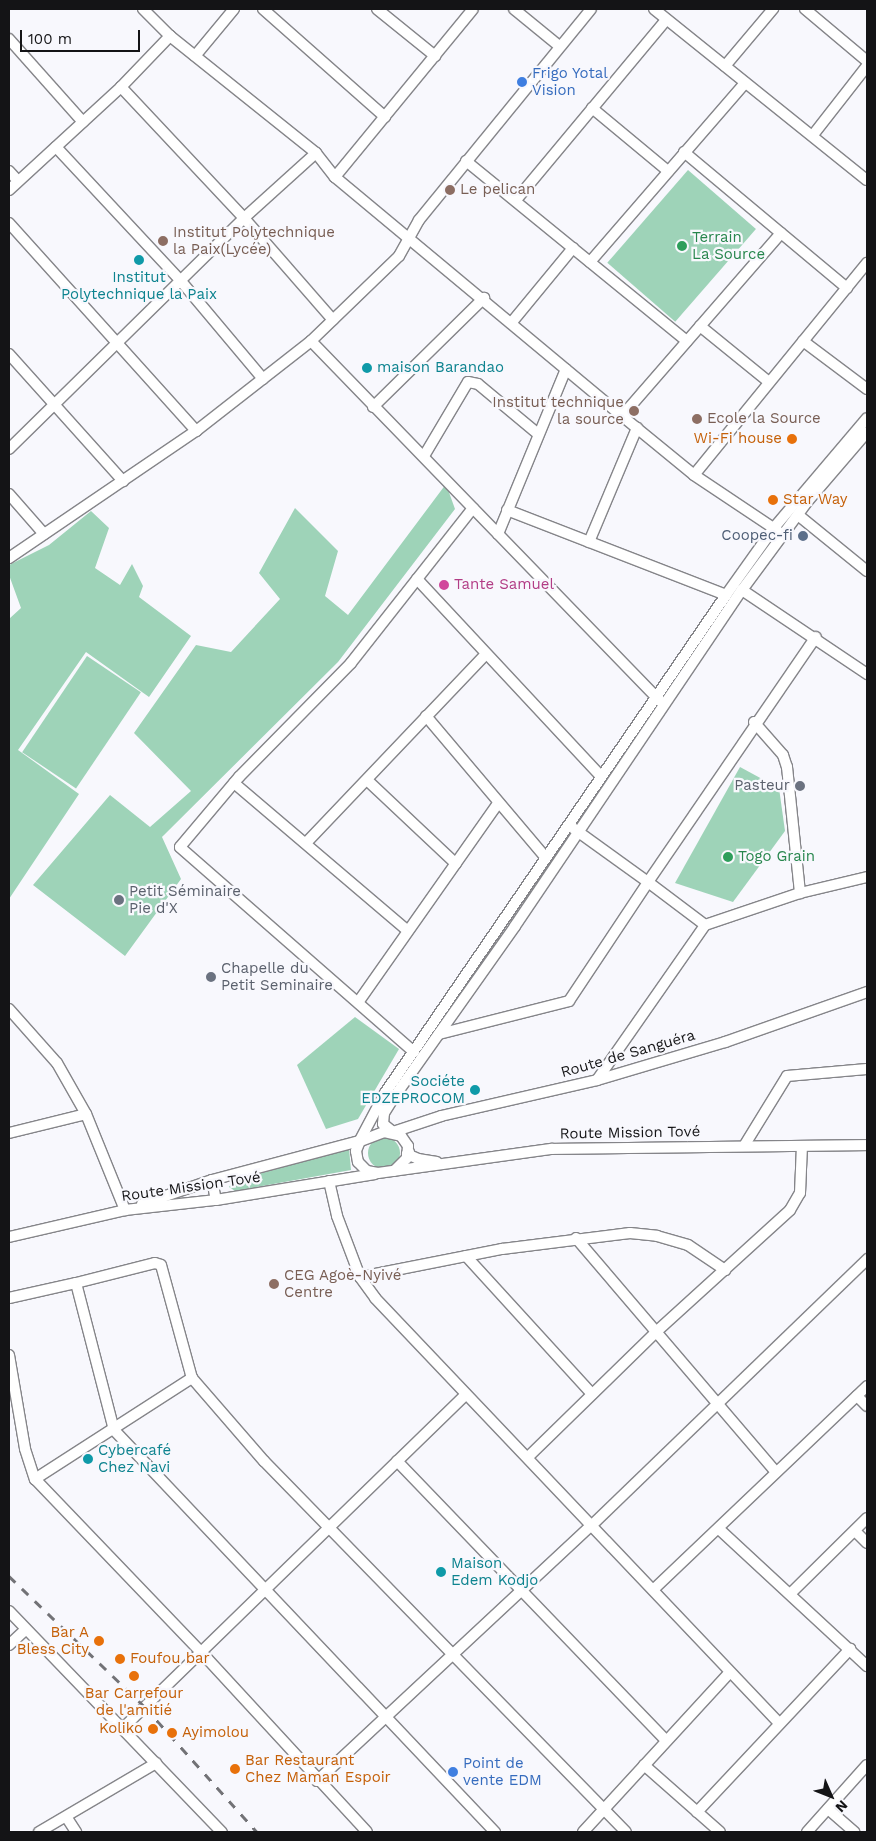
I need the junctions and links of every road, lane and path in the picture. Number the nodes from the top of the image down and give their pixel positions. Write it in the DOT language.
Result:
graph roads {
  1 [pos="143,9"];
  2 [pos="234,9"];
  3 [pos="262,9"];
  4 [pos="377,9"];
  5 [pos="473,9"];
  6 [pos="514,9"];
  7 [pos="590,9"];
  8 [pos="654,9"];
  9 [pos="773,9"];
  10 [pos="805,9"];
  11 [pos="666,20"];
  12 [pos="170,36"];
  13 [pos="9,39"];
  14 [pos="559,46"];
  15 [pos="195,56"];
  16 [pos="435,56"];
  17 [pos="867,60"];
  18 [pos="725,66"];
  19 [pos="867,66"];
  20 [pos="745,82"];
  21 [pos="121,87"];
  22 [pos="592,108"];
  23 [pos="385,116"];
  24 [pos="83,122"];
  25 [pos="813,135"];
  26 [pos="56,147"];
  27 [pos="684,152"];
  28 [pos="316,153"];
  29 [pos="466,161"];
  30 [pos="9,171"];
  31 [pos="668,171"];
  32 [pos="335,177"];
  33 [pos="867,180"];
  34 [pos="18,181"];
  35 [pos="9,190"];
  36 [pos="516,200"];
  37 [pos="244,218"];
  38 [pos="9,223"];
  39 [pos="781,233"];
  40 [pos="410,237"];
  41 [pos="573,248"];
  42 [pos="590,262"];
  43 [pos="867,263"];
  44 [pos="180,280"];
  45 [pos="847,288"];
  46 [pos="484,298"];
  47 [pos="333,320"];
  48 [pos="512,322"];
  49 [pos="700,326"];
  50 [pos="311,341"];
  51 [pos="687,341"];
  52 [pos="803,341"];
  53 [pos="118,342"];
  54 [pos="9,354"];
  55 [pos="566,369"];
  56 [pos="263,379"];
  57 [pos="769,382"];
  58 [pos="867,389"];
  59 [pos="54,403"];
  60 [pos="374,407"];
  61 [pos="622,416"];
  62 [pos="867,418"];
  63 [pos="637,428"];
  64 [pos="196,431"];
  65 [pos="867,432"];
  66 [pos="538,434"];
  67 [pos="9,448"];
  68 [pos="424,456"];
  69 [pos="694,476"];
  70 [pos="123,481"];
  71 [pos="9,494"];
  72 [pos="473,508"];
  73 [pos="507,510"];
  74 [pos="798,515"];
  75 [pos="773,529"];
  76 [pos="44,534"];
  77 [pos="498,534"];
  78 [pos="783,534"];
  79 [pos="589,542"];
  80 [pos="9,558"];
  81 [pos="866,569"];
  82 [pos="417,579"];
  83 [pos="742,590"];
  84 [pos="726,595"];
  85 [pos="816,637"];
  86 [pos="486,654"];
  87 [pos="867,674"];
  88 [pos="660,701"];
  89 [pos="426,716"];
  90 [pos="754,722"];
  91 [pos="600,775"];
  92 [pos="367,780"];
  93 [pos="234,783"];
  94 [pos="498,803"];
  95 [pos="567,824"];
  96 [pos="578,831"];
  97 [pos="306,843"];
  98 [pos="545,857"];
  99 [pos="456,864"];
  100 [pos="867,877"];
  101 [pos="648,882"];
  102 [pos="800,894"];
  103 [pos="705,925"];
  104 [pos="408,931"];
  105 [pos="867,992"];
  106 [pos="359,1001"];
  107 [pos="9,1009"];
  108 [pos="439,1034"];
  109 [pos="414,1052"];
  110 [pos="867,1069"];
  111 [pos="597,1080"];
  112 [pos="86,1114"];
  113 [pos="441,1116"];
  114 [pos="393,1132"];
  115 [pos="9,1133"];
  116 [pos="360,1141"];
  117 [pos="406,1141"];
  118 [pos="867,1145"];
  119 [pos="744,1146"];
  120 [pos="802,1146"];
  121 [pos="409,1152"];
  122 [pos="450,1164"];
  123 [pos="394,1171"];
  124 [pos="378,1173"];
  125 [pos="212,1180"];
  126 [pos="328,1181"];
  127 [pos="216,1200"];
  128 [pos="125,1210"];
  129 [pos="9,1237"];
  130 [pos="576,1238"];
  131 [pos="466,1256"];
  132 [pos="867,1259"];
  133 [pos="725,1270"];
  134 [pos="360,1277"];
  135 [pos="76,1283"];
  136 [pos="9,1298"];
  137 [pos="656,1332"];
  138 [pos="9,1355"];
  139 [pos="192,1378"];
  140 [pos="867,1386"];
  141 [pos="466,1394"];
  142 [pos="592,1394"];
  143 [pos="857,1396"];
  144 [pos="716,1405"];
  145 [pos="867,1406"];
  146 [pos="114,1430"];
  147 [pos="528,1457"];
  148 [pos="397,1460"];
  149 [pos="776,1472"];
  150 [pos="34,1479"];
  151 [pos="867,1518"];
  152 [pos="592,1525"];
  153 [pos="330,1529"];
  154 [pos="719,1529"];
  155 [pos="854,1531"];
  156 [pos="867,1543"];
  157 [pos="654,1589"];
  158 [pos="264,1591"];
  159 [pos="520,1591"];
  160 [pos="790,1594"];
  161 [pos="9,1611"];
  162 [pos="25,1630"];
  163 [pos="9,1645"];
  164 [pos="850,1650"];
  165 [pos="202,1653"];
  166 [pos="452,1654"];
  167 [pos="867,1666"];
  168 [pos="729,1673"];
  169 [pos="388,1717"];
  170 [pos="779,1723"];
  171 [pos="124,1727"];
  172 [pos="666,1741"];
  173 [pos="156,1763"];
  174 [pos="644,1765"];
  175 [pos="867,1765"];
  176 [pos="317,1781"];
  177 [pos="606,1809"];
  178 [pos="828,1809"];
  179 [pos="697,1812"];
  180 [pos="67,1818"];
  181 [pos="39,1832"];
  182 [pos="76,1832"];
  183 [pos="222,1832"];
  184 [pos="367,1832"];
  185 [pos="495,1832"];
  186 [pos="583,1832"];
  187 [pos="626,1832"];
  188 [pos="720,1832"];
  189 [pos="807,1832"];
  190 [pos="854,1832"];
  1 -- 12 [label="street"];
  2 -- 15 [label="street"];
  3 -- 23 [label="street"];
  4 -- 16 [label="street"];
  5 -- 16 [label="street"];
  6 -- 14 [label="street"];
  7 -- 14 [label="street"];
  8 -- 11 [label="street"];
  9 -- 18 [label="street"];
  10 -- 17 [label="street"];
  11 -- 18 [label="street"];
  11 -- 22 [label="street"];
  12 -- 15 [label="street"];
  12 -- 21 [label="street"];
  13 -- 24 [label="street"];
  14 -- 29 [label="street"];
  15 -- 28 [label="street"];
  16 -- 23 [label="street"];
  18 -- 20 [label="street"];
  19 -- 25 [label="street"];
  20 -- 25 [label="street"];
  20 -- 27 [label="street"];
  21 -- 24 [label="street"];
  21 -- 37 [label="street"];
  22 -- 31 [label="street"];
  22 -- 36 [label="street"];
  23 -- 32 [label="street"];
  24 -- 26 [label="street"];
  25 -- 33 [label="street"];
  26 -- 34 [label="street"];
  26 -- 44 [label="street"];
  27 -- 31 [label="street"];
  27 -- 39 [label="street"];
  28 -- 32 [label="street"];
  28 -- 37 [label="street"];
  29 -- 36 [label="street"];
  29 -- 40 [label="street"];
  30 -- 34 [label="street"];
  31 -- 42 [label="street"];
  32 -- 40 [label="street"];
  34 -- 35 [label="street"];
  36 -- 41 [label="street"];
  37 -- 44 [label="street"];
  37 -- 47 [label="street"];
  38 -- 53 [label="street"];
  39 -- 45 [label="street"];
  39 -- 49 [label="street"];
  40 -- 46 [label="street"];
  40 -- 47 [label="street"];
  41 -- 42 [label="street"];
  41 -- 48 [label="street"];
  42 -- 51 [label="street"];
  43 -- 45 [label="street"];
  44 -- 53 [label="street"];
  44 -- 56 [label="street"];
  45 -- 52 [label="street"];
  46 -- 48 [label="street"];
  46 -- 60 [label="street"];
  47 -- 50 [label="street"];
  48 -- 55 [label="street"];
  49 -- 51 [label="street"];
  49 -- 57 [label="street"];
  50 -- 56 [label="street"];
  50 -- 60 [label="street"];
  51 -- 61 [label="street"];
  52 -- 57 [label="street"];
  52 -- 58 [label="street"];
  53 -- 59 [label="street"];
  53 -- 64 [label="street"];
  54 -- 59 [label="street"];
  55 -- 61 [label="street"];
  55 -- 66 [label="street"];
  56 -- 64 [label="street"];
  57 -- 69 [label="street"];
  59 -- 67 [label="street"];
  59 -- 70 [label="street"];
  60 -- 68 [label="street"];
  61 -- 63 [label="street"];
  62 -- 75 [label="street"];
  63 -- 69 [label="street"];
  63 -- 79 [label="street"];
  64 -- 70 [label="street"];
  65 -- 74 [label="street"];
  66 -- 68 [label="street"];
  66 -- 73 [label="street"];
  68 -- 72 [label="street"];
  69 -- 75 [label="street"];
  70 -- 76 [label="street"];
  71 -- 76 [label="street"];
  72 -- 77 [label="street"];
  72 -- 82 [label="street"];
  73 -- 77 [label="street"];
  73 -- 79 [label="street"];
  74 -- 78 [label="street"];
  74 -- 81 [label="street"];
  75 -- 78 [label="street"];
  75 -- 84 [label="street"];
  76 -- 80 [label="street"];
  77 -- 88 [label="street"];
  78 -- 83 [label="street"];
  79 -- 84 [label="street"];
  82 -- 86 [label="street"];
  82 -- 93 [label="street"];
  83 -- 85 [label="street"];
  83 -- 88 [label="street"];
  84 -- 88 [label="street"];
  85 -- 87 [label="street"];
  85 -- 90 [label="street"];
  86 -- 89 [label="street"];
  86 -- 91 [label="street"];
  88 -- 91 [label="street"];
  88 -- 96 [label="street"];
  89 -- 92 [label="street"];
  89 -- 94 [label="street"];
  90 -- 101 [label="street"];
  90 -- 102 [label="street"];
  91 -- 95 [label="street"];
  92 -- 97 [label="street"];
  92 -- 99 [label="street"];
  93 -- 97 [label="street"];
  93 -- 106 [label="street"];
  94 -- 98 [label="street"];
  94 -- 99 [label="street"];
  95 -- 96 [label="street"];
  95 -- 98 [label="street"];
  96 -- 101 [label="street"];
  96 -- 108 [label="street"];
  97 -- 104 [label="street"];
  98 -- 109 [label="street"];
  99 -- 104 [label="street"];
  100 -- 102 [label="street"];
  101 -- 103 [label="street"];
  101 -- 108 [label="street"];
  102 -- 103 [label="street"];
  103 -- 111 [label="street"];
  104 -- 106 [label="street"];
  105 -- 111 [label="street, Route de Sanguéra"];
  106 -- 109 [label="street"];
  107 -- 112 [label="street"];
  108 -- 114 [label="street"];
  109 -- 116 [label="street"];
  110 -- 119 [label="street"];
  111 -- 113 [label="street, Route de Sanguéra"];
  112 -- 115 [label="street"];
  112 -- 128 [label="street"];
  113 -- 114 [label="street, Route de Sanguéra"];
  113 -- 117 [label="street"];
  114 -- 116 [label="street, Route de Sanguéra"];
  114 -- 117 [label="street"];
  116 -- 124 [label="street"];
  116 -- 125 [label="street"];
  117 -- 121 [label="street"];
  118 -- 120 [label="street, Route Mission Tové"];
  119 -- 120 [label="street, Route Mission Tové"];
  119 -- 122 [label="street, Route Mission Tové"];
  120 -- 133 [label="street"];
  121 -- 122 [label="street"];
  121 -- 123 [label="street"];
  122 -- 123 [label="street, Route Mission Tové"];
  123 -- 124 [label="street, Route Mission Tové"];
  124 -- 126 [label="street, Route Mission Tové"];
  125 -- 127 [label="street"];
  125 -- 128 [label="street"];
  126 -- 127 [label="street, Route Mission Tové"];
  126 -- 134 [label="street"];
  127 -- 128 [label="street, Route Mission Tové"];
  128 -- 129 [label="street, Route Mission Tové"];
  130 -- 131 [label="street"];
  130 -- 133 [label="street"];
  130 -- 137 [label="street"];
  131 -- 134 [label="street"];
  131 -- 142 [label="street"];
  132 -- 144 [label="street"];
  133 -- 137 [label="street"];
  134 -- 141 [label="street"];
  135 -- 136 [label="street"];
  135 -- 139 [label="street"];
  135 -- 146 [label="street"];
  137 -- 142 [label="street"];
  137 -- 144 [label="street"];
  138 -- 150 [label="street"];
  139 -- 146 [label="street"];
  139 -- 153 [label="street"];
  140 -- 143 [label="street"];
  141 -- 147 [label="street"];
  141 -- 148 [label="street"];
  142 -- 147 [label="street"];
  143 -- 145 [label="street"];
  143 -- 149 [label="street"];
  144 -- 149 [label="street"];
  144 -- 152 [label="street"];
  146 -- 150 [label="street"];
  146 -- 158 [label="street"];
  147 -- 152 [label="street"];
  148 -- 153 [label="street"];
  148 -- 159 [label="street"];
  149 -- 154 [label="street"];
  150 -- 165 [label="street"];
  151 -- 155 [label="street"];
  152 -- 157 [label="street"];
  152 -- 159 [label="street"];
  153 -- 158 [label="street"];
  153 -- 166 [label="street"];
  154 -- 157 [label="street"];
  154 -- 160 [label="street"];
  155 -- 156 [label="street"];
  155 -- 160 [label="street"];
  157 -- 168 [label="street"];
  158 -- 165 [label="street"];
  158 -- 169 [label="street"];
  159 -- 166 [label="street"];
  159 -- 172 [label="street"];
  160 -- 164 [label="street"];
  161 -- 162 [label="street"];
  162 -- 163 [label="street"];
  162 -- 171 [label="street"];
  164 -- 167 [label="street"];
  164 -- 170 [label="street"];
  165 -- 171 [label="street"];
  165 -- 176 [label="street"];
  166 -- 169 [label="street"];
  166 -- 177 [label="street"];
  168 -- 170 [label="street"];
  168 -- 172 [label="street"];
  169 -- 176 [label="street"];
  169 -- 185 [label="street"];
  170 -- 179 [label="street"];
  171 -- 173 [label="street"];
  172 -- 174 [label="street"];
  173 -- 180 [label="street"];
  173 -- 183 [label="street"];
  174 -- 177 [label="street"];
  174 -- 179 [label="street"];
  175 -- 178 [label="street"];
  176 -- 184 [label="street"];
  177 -- 186 [label="street"];
  177 -- 187 [label="street"];
  178 -- 189 [label="street"];
  178 -- 190 [label="street"];
  179 -- 188 [label="street"];
  180 -- 181 [label="street"];
  180 -- 182 [label="street"];
}
